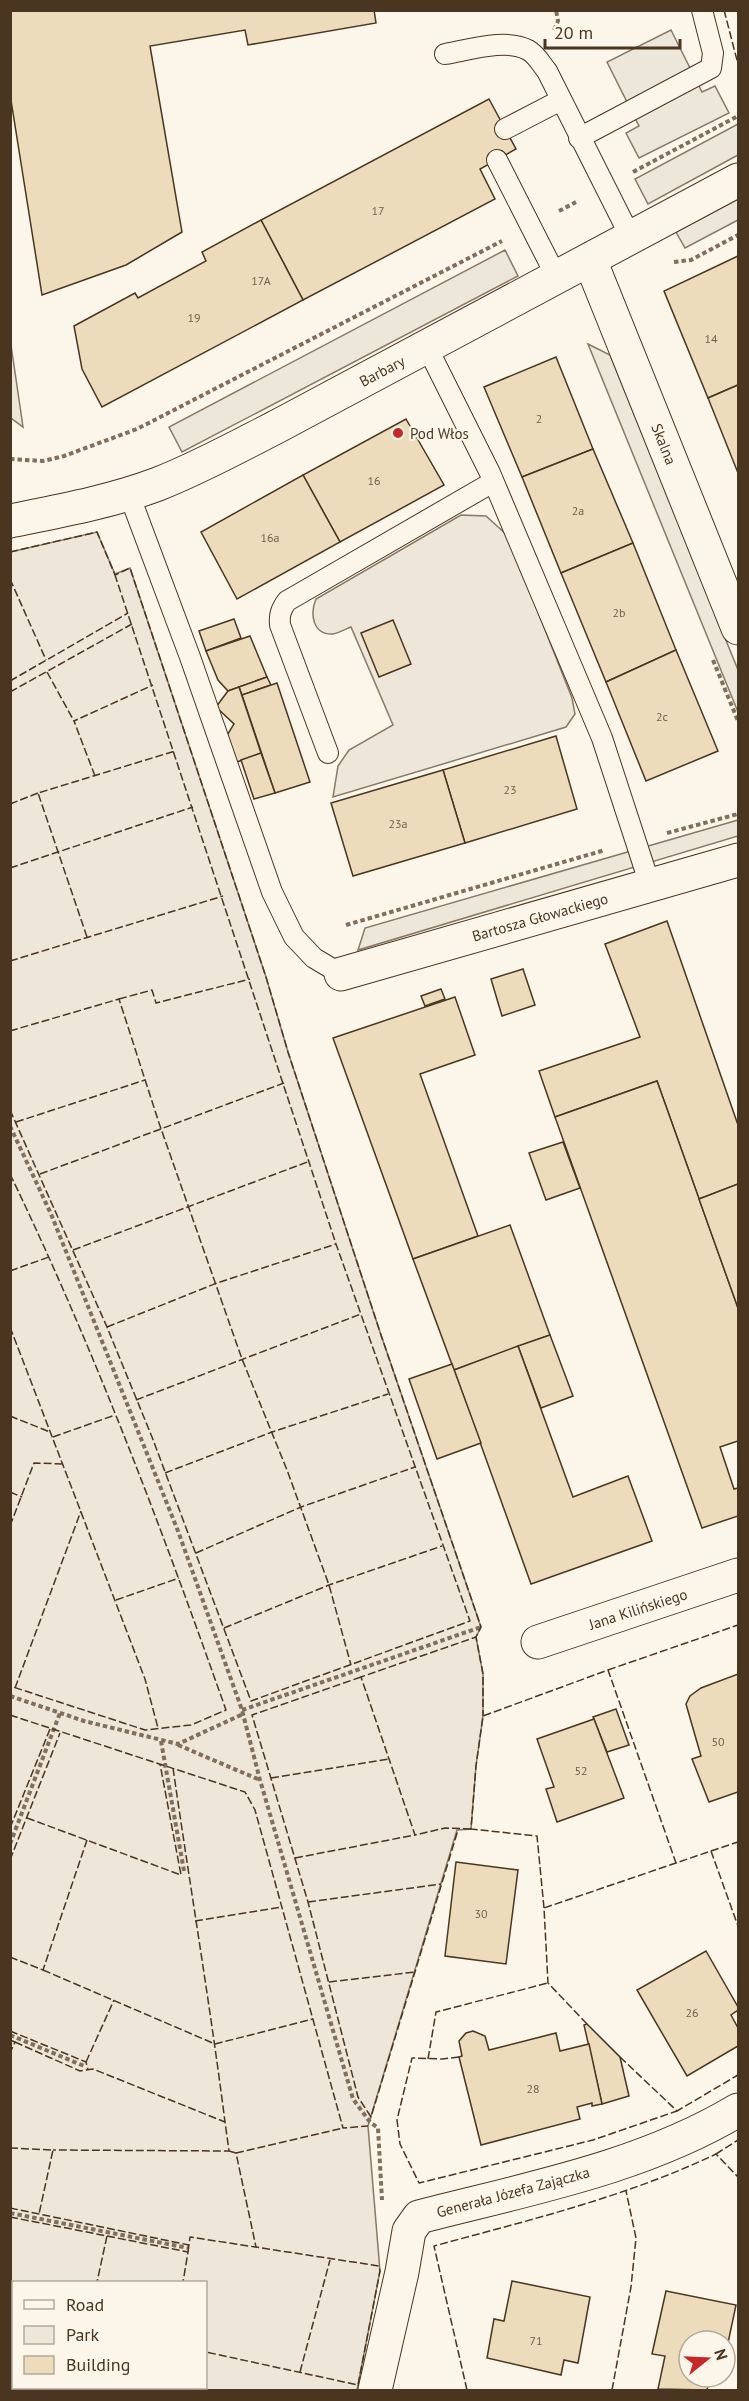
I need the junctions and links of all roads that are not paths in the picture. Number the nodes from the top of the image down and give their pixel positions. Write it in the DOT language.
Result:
graph roads {
  1 [pos="702,10"];
  2 [pos="445,54"];
  3 [pos="561,100"];
  4 [pos="505,129"];
  5 [pos="579,138"];
  6 [pos="496,160"];
  7 [pos="738,180"];
  8 [pos="631,238"];
  9 [pos="590,260"];
  10 [pos="557,278"];
  11 [pos="427,347"];
  12 [pos="493,482"];
  13 [pos="129,494"];
  14 [pos="10,521"];
  15 [pos="738,628"];
  16 [pos="328,753"];
  17 [pos="738,860"];
  18 [pos="650,885"];
  19 [pos="341,974"];
  20 [pos="738,1575"];
  21 [pos="538,1642"];
  22 [pos="738,2110"];
  23 [pos="375,2391"];
  1 -- 5 [label="lane"];
  2 -- 3 [label="lane"];
  3 -- 4 [label="lane"];
  3 -- 5 [label="lane"];
  5 -- 8 [label="lane"];
  6 -- 10 [label="lane"];
  7 -- 8 [label="street, Barbary"];
  8 -- 9 [label="street, Barbary"];
  9 -- 10 [label="street, Barbary"];
  9 -- 15 [label="street, Skalna"];
  10 -- 11 [label="street, Barbary"];
  11 -- 12 [label="lane"];
  11 -- 13 [label="street, Barbary"];
  12 -- 16 [label="lane"];
  12 -- 18 [label="lane"];
  13 -- 14 [label="street, Barbary"];
  13 -- 19 [label="lane"];
  17 -- 18 [label="street, Bartosza Głowackiego"];
  18 -- 19 [label="street, Bartosza Głowackiego"];
  20 -- 21 [label="street, Jana Kilińskiego"];
  22 -- 23 [label="street, Generała Józefa Zajączka"];
}
